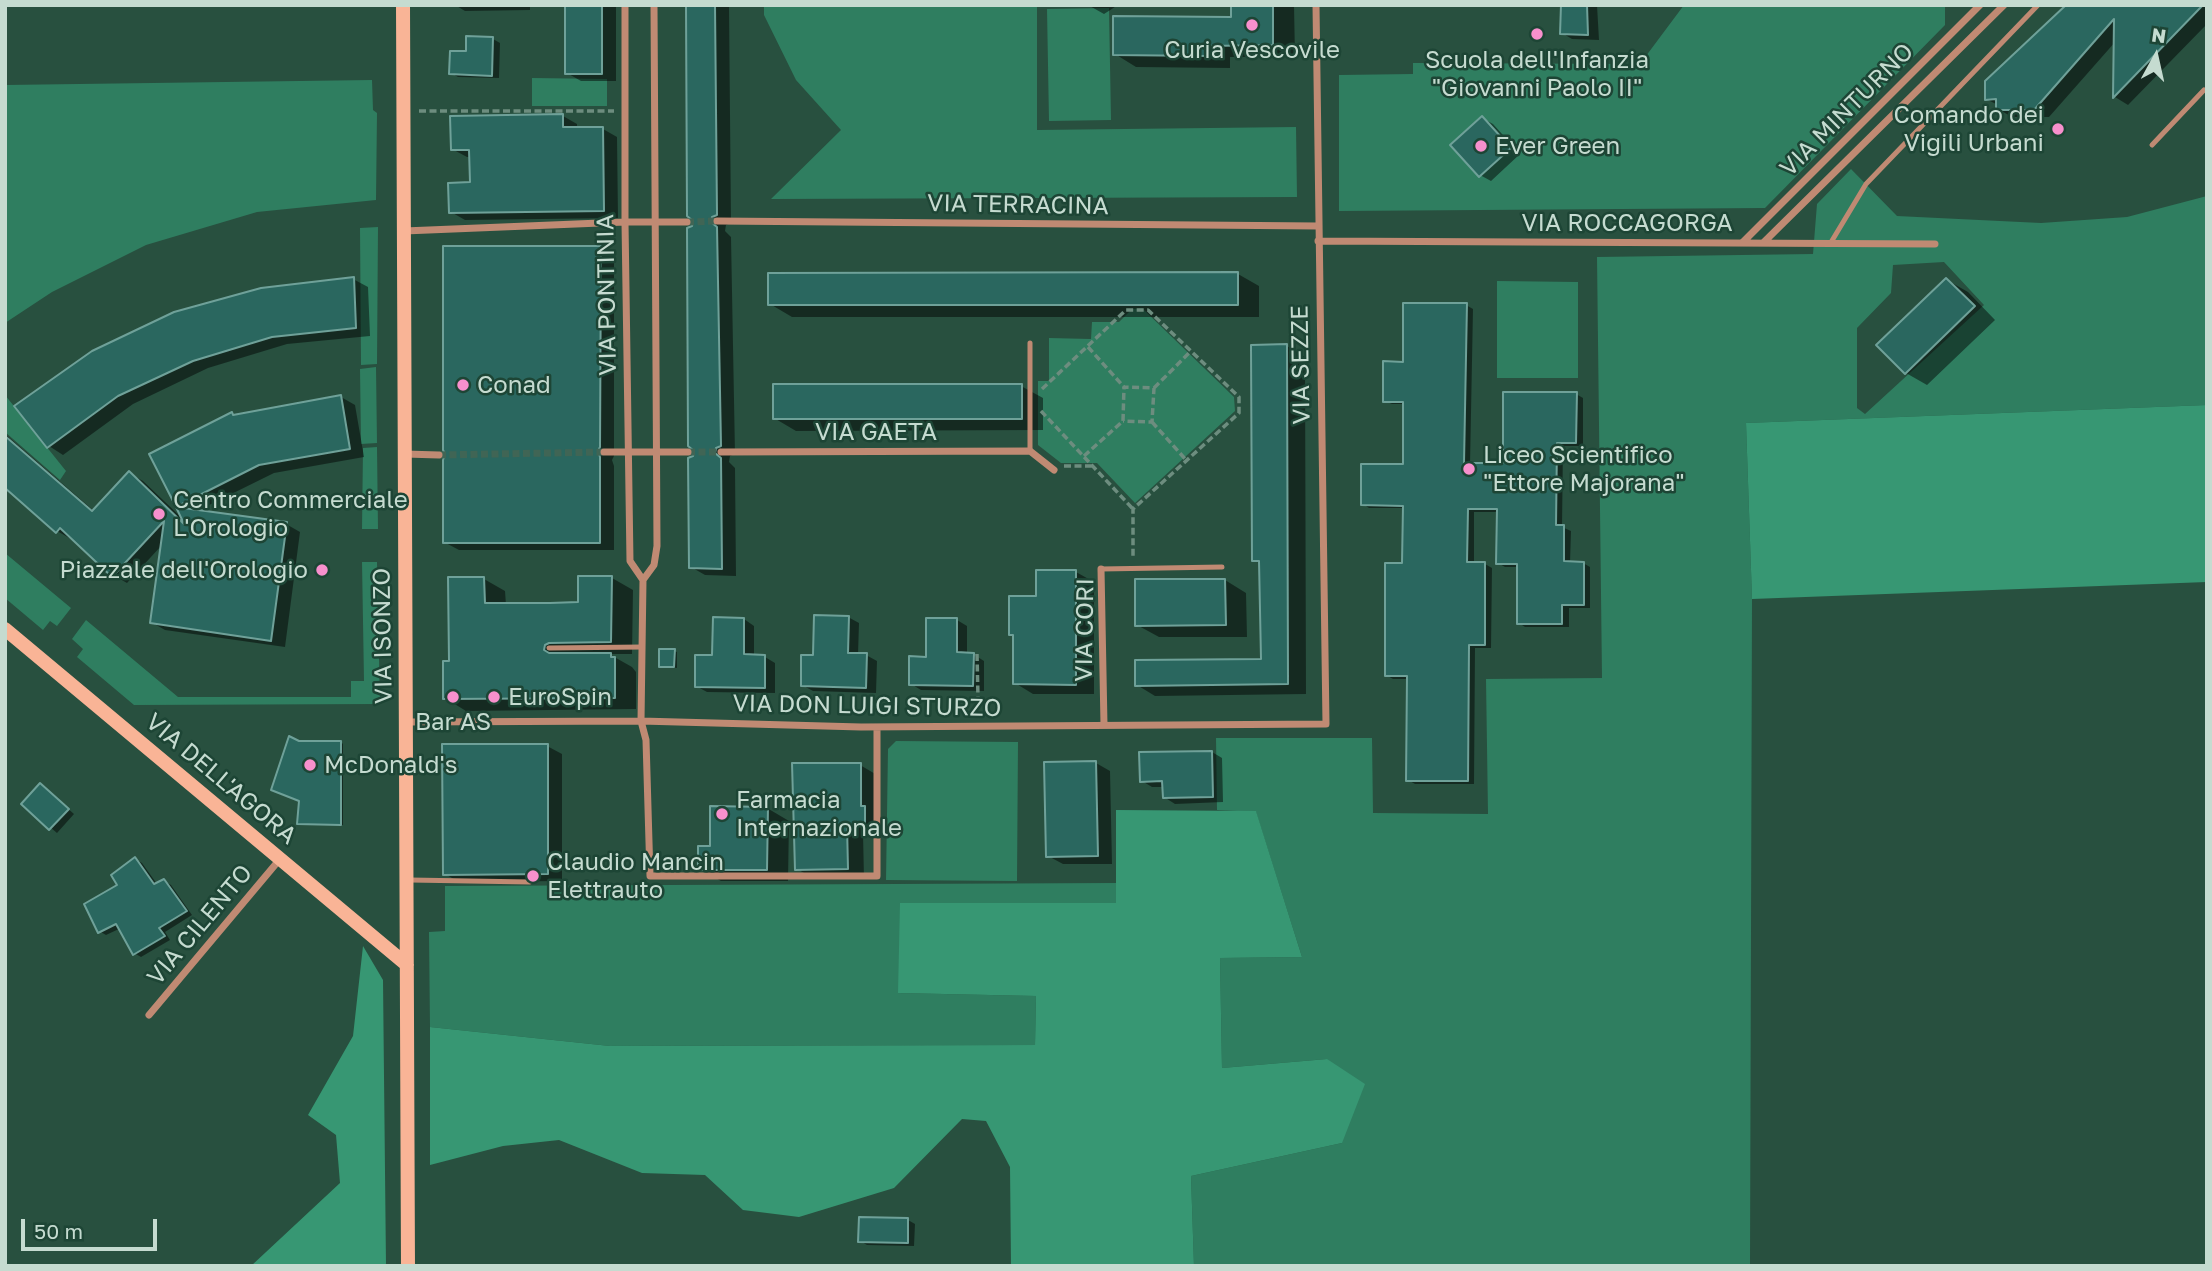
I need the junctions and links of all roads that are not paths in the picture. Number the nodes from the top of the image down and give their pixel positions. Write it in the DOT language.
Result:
graph roads {
  1 [pos="402,5"];
  2 [pos="625,5"];
  3 [pos="654,5"];
  4 [pos="1315,5"];
  5 [pos="1980,5"];
  6 [pos="2004,5"];
  7 [pos="2038,5"];
  8 [pos="2204,90"];
  9 [pos="2152,145"];
  10 [pos="717,221"];
  11 [pos="625,222"];
  12 [pos="655,222"];
  13 [pos="687,222"];
  14 [pos="1318,226"];
  15 [pos="404,231"];
  16 [pos="1318,241"];
  17 [pos="1742,243"];
  18 [pos="1763,243"];
  19 [pos="1830,244"];
  20 [pos="1935,244"];
  21 [pos="1030,343"];
  22 [pos="1030,451"];
  23 [pos="604,452"];
  24 [pos="688,452"];
  25 [pos="721,452"];
  26 [pos="628,453"];
  27 [pos="658,453"];
  28 [pos="405,454"];
  29 [pos="439,455"];
  30 [pos="1051,468"];
  31 [pos="1222,567"];
  32 [pos="1101,569"];
  33 [pos="643,580"];
  34 [pos="5,629"];
  35 [pos="642,647"];
  36 [pos="549,648"];
  37 [pos="640,721"];
  38 [pos="407,722"];
  39 [pos="1326,724"];
  40 [pos="1104,725"];
  41 [pos="877,727"];
  42 [pos="280,859"];
  43 [pos="406,880"];
  44 [pos="530,882"];
  45 [pos="407,965"];
  46 [pos="149,1015"];
  47 [pos="408,1266"];
  1 -- 15 [label="main road, VIA ISONZO"];
  2 -- 11 [label="street, VIA PONTINIA"];
  3 -- 12 [label="street, VIA PONTINIA"];
  4 -- 14 [label="street, VIA SEZZE"];
  5 -- 17 [label="street, VIA MINTURNO"];
  6 -- 18 [label="street, VIA MINTURNO"];
  7 -- 19 [label="lane"];
  8 -- 9 [label="lane"];
  10 -- 14 [label="street, VIA TERRACINA"];
  11 -- 12 [label="street"];
  11 -- 15 [label="street"];
  11 -- 26 [label="street, VIA PONTINIA"];
  12 -- 13 [label="street"];
  12 -- 27 [label="street, VIA PONTINIA"];
  14 -- 16 [label="street, VIA SEZZE"];
  15 -- 28 [label="main road, VIA ISONZO"];
  16 -- 17 [label="street, VIA ROCCAGORGA"];
  16 -- 39 [label="street, VIA SEZZE"];
  17 -- 18 [label="street, VIA ROCCAGORGA"];
  18 -- 19 [label="street, VIA ROCCAGORGA"];
  19 -- 20 [label="street, VIA ROCCAGORGA"];
  21 -- 22 [label="lane"];
  22 -- 25 [label="street, VIA GAETA"];
  22 -- 30 [label="street"];
  23 -- 26 [label="street"];
  24 -- 27 [label="street"];
  26 -- 27 [label="street"];
  26 -- 33 [label="street, VIA PONTINIA"];
  27 -- 33 [label="street, VIA PONTINIA"];
  28 -- 29 [label="street"];
  28 -- 38 [label="main road, VIA ISONZO"];
  31 -- 32 [label="lane, VIA CORI"];
  32 -- 40 [label="street, VIA CORI"];
  33 -- 35 [label="street, VIA PONTINIA"];
  34 -- 42 [label="main road, VIA DELL'AGORA"];
  35 -- 36 [label="lane"];
  35 -- 37 [label="street, VIA PONTINIA"];
  37 -- 38 [label="street, VIA DON LUIGI STURZO"];
  37 -- 41 [label="street, VIA DON LUIGI STURZO"];
  37 -- 41 [label="street, VIA PONTINIA"];
  38 -- 43 [label="main road, VIA ISONZO"];
  39 -- 40 [label="street, VIA DON LUIGI STURZO"];
  40 -- 41 [label="street, VIA DON LUIGI STURZO"];
  42 -- 45 [label="main road, VIA DELL'AGORA"];
  42 -- 46 [label="street, VIA CILENTO"];
  43 -- 44 [label="lane"];
  43 -- 45 [label="main road, VIA ISONZO"];
  45 -- 47 [label="main road, VIA ISONZO"];
}
